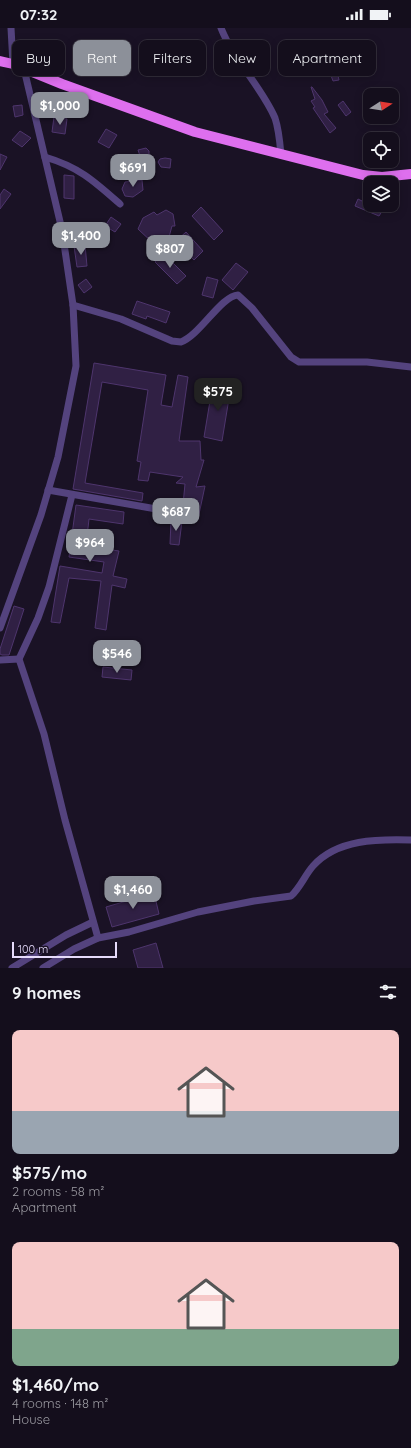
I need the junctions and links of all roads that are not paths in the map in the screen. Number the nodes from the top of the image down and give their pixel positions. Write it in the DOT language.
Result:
graph roads {
  1 [pos="11,28"];
  2 [pos="221,28"];
  3 [pos="12,46"];
  4 [pos="0,61"];
  5 [pos="12,64"];
  6 [pos="26,76"];
  7 [pos="42,76"];
  8 [pos="281,155"];
  9 [pos="45,157"];
  10 [pos="411,174"];
  11 [pos="120,204"];
  12 [pos="73,305"];
  13 [pos="411,367"];
  14 [pos="48,490"];
  15 [pos="72,495"];
  16 [pos="162,510"];
  17 [pos="0,628"];
  18 [pos="19,658"];
  19 [pos="0,660"];
  20 [pos="411,840"];
  21 [pos="93,922"];
  22 [pos="98,938"];
  23 [pos="12,968"];
  24 [pos="43,968"];
  1 -- 3 [label="street"];
  2 -- 8 [label="street"];
  4 -- 5 [label="main road"];
  6 -- 9 [label="street"];
  7 -- 8 [label="main road"];
  8 -- 10 [label="main road"];
  9 -- 11 [label="street"];
  9 -- 12 [label="street"];
  12 -- 13 [label="street"];
  12 -- 14 [label="street"];
  14 -- 15 [label="street"];
  14 -- 17 [label="street"];
  15 -- 16 [label="street"];
  15 -- 18 [label="street"];
  18 -- 19 [label="street"];
  18 -- 21 [label="street"];
  20 -- 22 [label="street"];
  21 -- 22 [label="street"];
  21 -- 23 [label="street"];
  22 -- 24 [label="street"];
}
